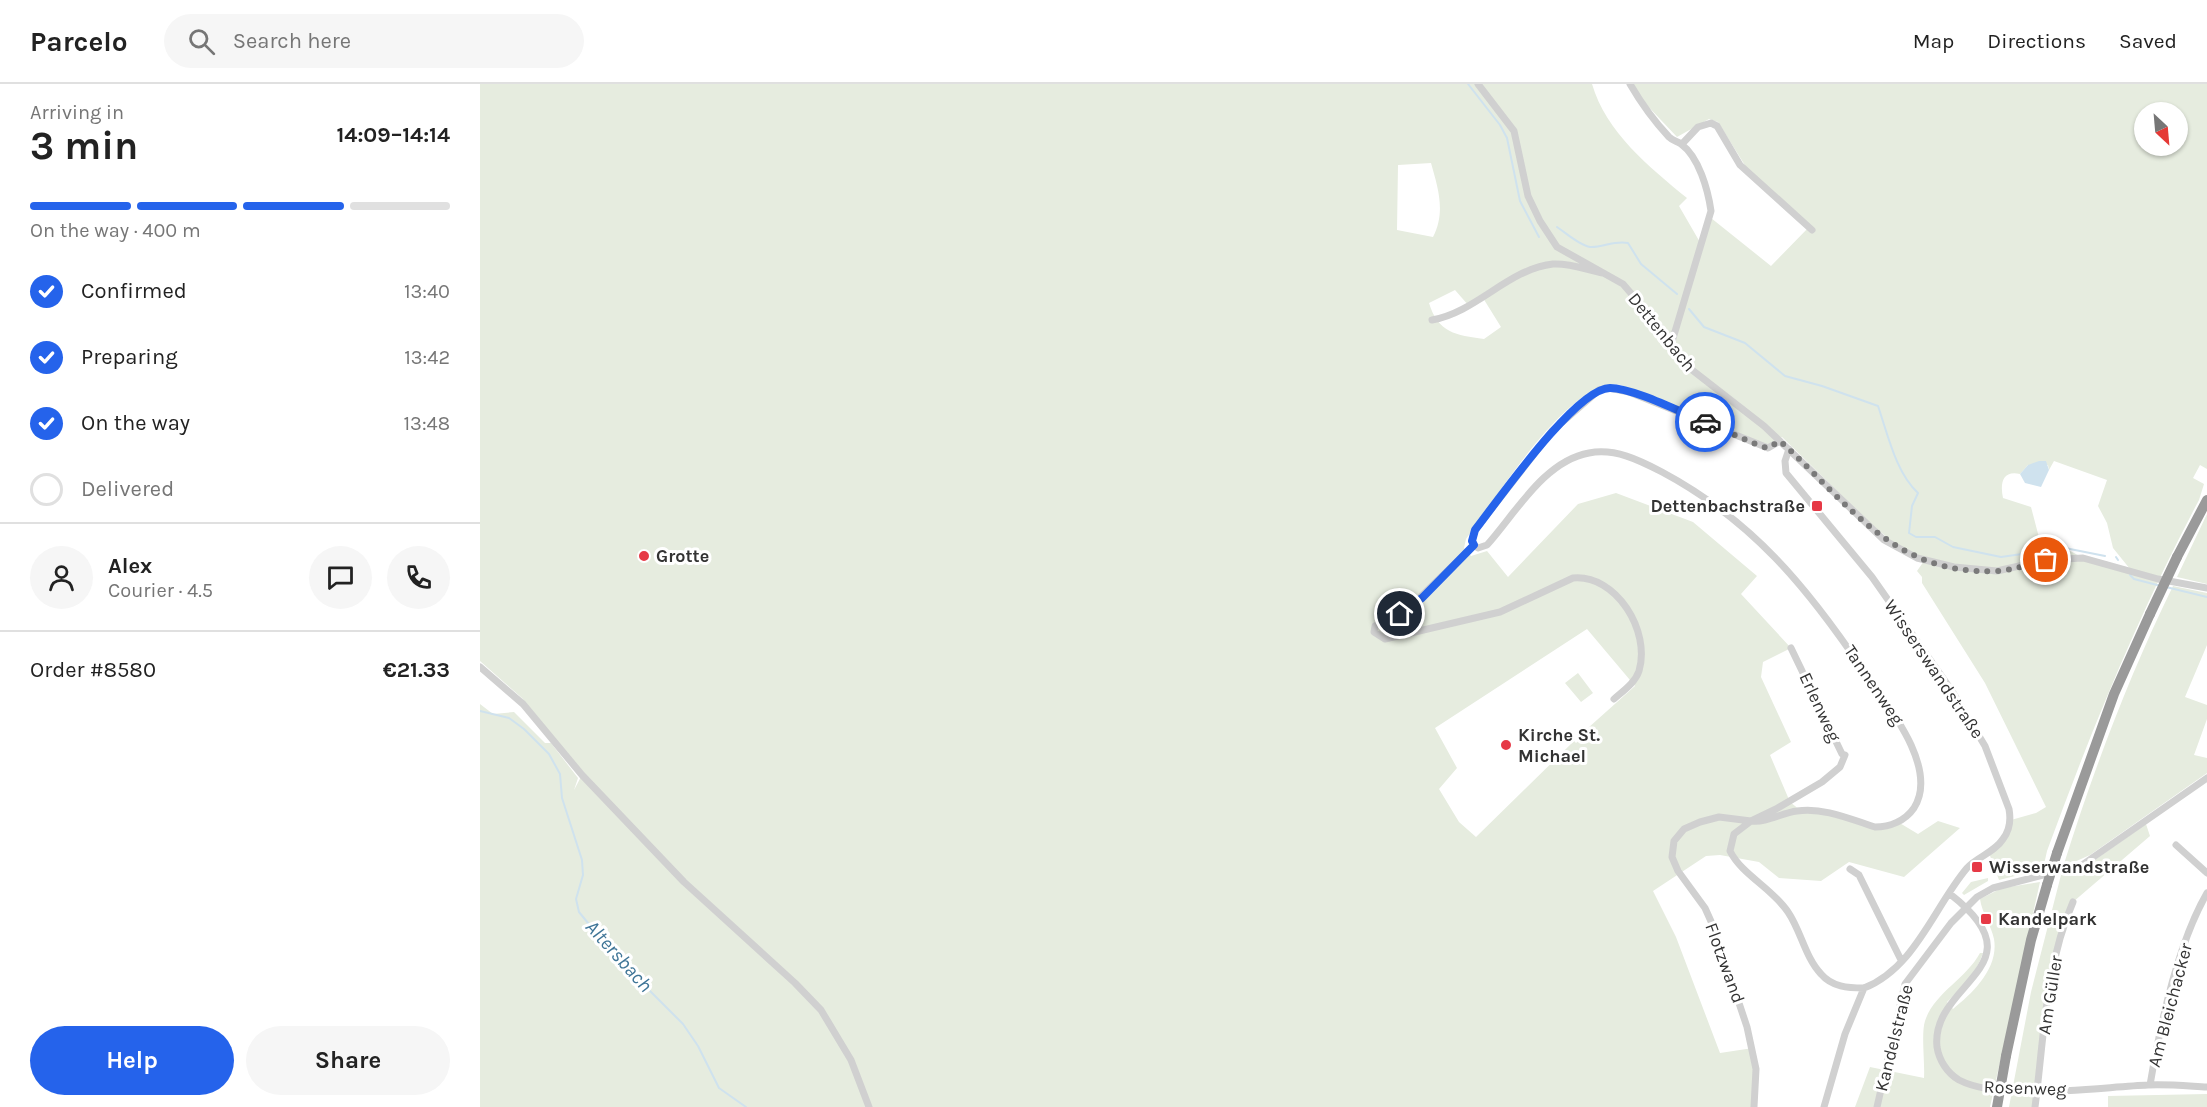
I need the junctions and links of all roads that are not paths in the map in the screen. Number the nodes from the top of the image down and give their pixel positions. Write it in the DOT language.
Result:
graph roads {
  1 [pos="1478,84"];
  2 [pos="1630,84"];
  3 [pos="1683,144"];
  4 [pos="1812,230"];
  5 [pos="1609,274"];
  6 [pos="1432,320"];
  7 [pos="1671,345"];
  8 [pos="1780,441"];
  9 [pos="1790,449"];
  10 [pos="2207,500"];
  11 [pos="1474,545"];
  12 [pos="2207,588"];
  13 [pos="1791,648"];
  14 [pos="480,667"];
  15 [pos="1614,699"];
  16 [pos="2207,778"];
  17 [pos="1751,821"];
  18 [pos="2176,845"];
  19 [pos="1850,869"];
  20 [pos="2207,873"];
  21 [pos="2207,893"];
  22 [pos="1950,894"];
  23 [pos="2073,902"];
  24 [pos="1967,907"];
  25 [pos="1901,960"];
  26 [pos="1864,988"];
  27 [pos="2150,1084"];
  28 [pos="2207,1087"];
  29 [pos="2037,1091"];
  30 [pos="869,1107"];
  31 [pos="1754,1107"];
  32 [pos="1824,1107"];
  33 [pos="1877,1107"];
  34 [pos="1997,1107"];
  35 [pos="2035,1107"];
  1 -- 5 [label="street, Dettenbach"];
  2 -- 3 [label="street"];
  3 -- 4 [label="street"];
  3 -- 7 [label="street"];
  5 -- 6 [label="street, Dettenbach"];
  5 -- 7 [label="street, Dettenbach"];
  7 -- 8 [label="street, Dettenbach"];
  8 -- 9 [label="street, Dettenbach"];
  8 -- 11 [label="street"];
  9 -- 12 [label="street, Dettenbach"];
  9 -- 22 [label="street, Wisserswandstraße"];
  10 -- 34 [label="highway, bridge"];
  11 -- 15 [label="street"];
  11 -- 17 [label="street, Tannenweg"];
  13 -- 17 [label="street, Erlenweg"];
  14 -- 30 [label="street"];
  16 -- 24 [label="street, Kandelstraße"];
  17 -- 26 [label="street"];
  17 -- 31 [label="street, Flotzwand"];
  18 -- 20 [label="street"];
  19 -- 25 [label="street"];
  21 -- 27 [label="street, Am Bleichacker"];
  22 -- 24 [label="street, Rosenweg"];
  22 -- 25 [label="street"];
  23 -- 29 [label="street, Am Güller"];
  24 -- 29 [label="street, Rosenweg"];
  24 -- 33 [label="street, Kandelstraße"];
  25 -- 26 [label="street"];
  26 -- 32 [label="street"];
  27 -- 28 [label="street, Rosenweg"];
  27 -- 29 [label="street, Rosenweg"];
  29 -- 35 [label="street, Am Güller"];
}
